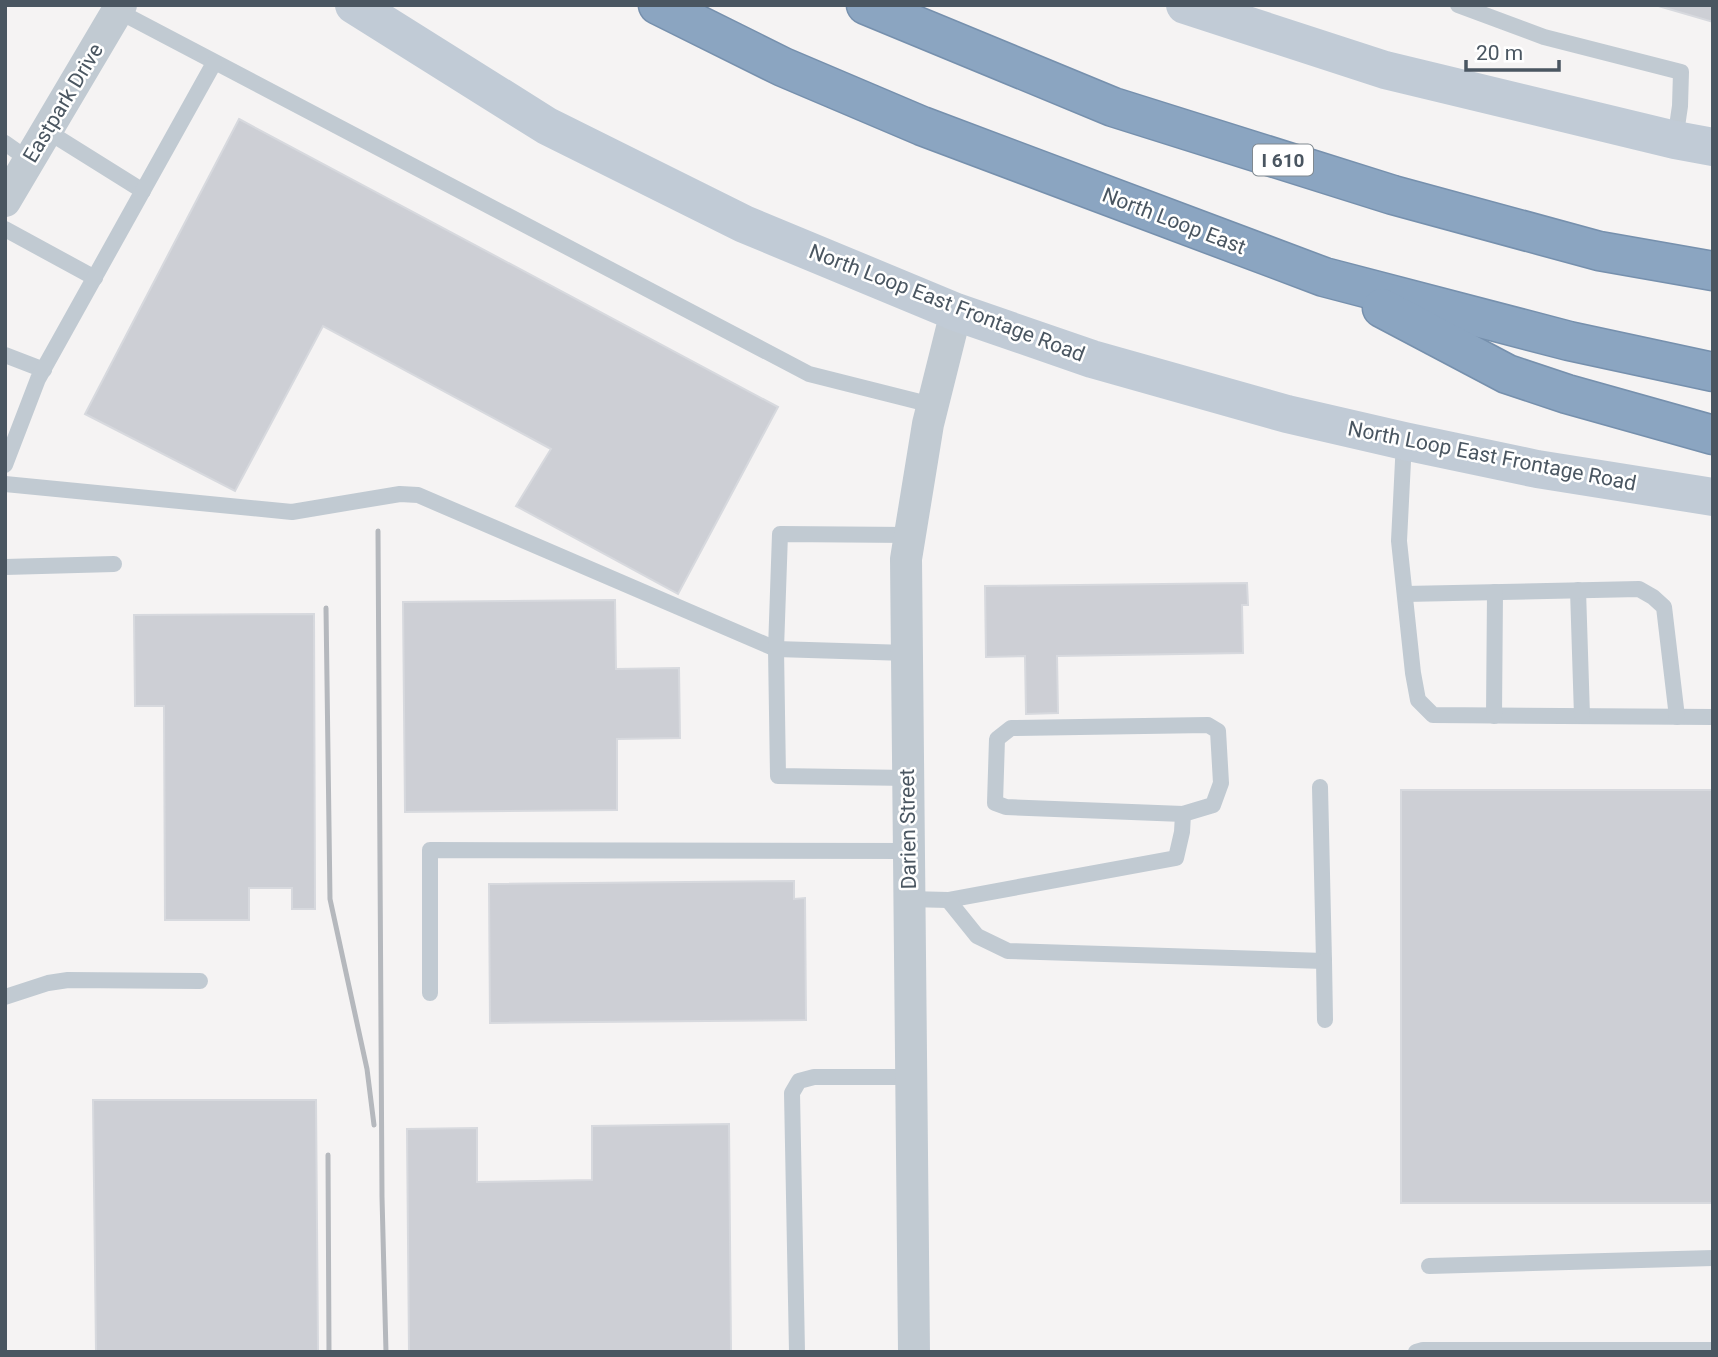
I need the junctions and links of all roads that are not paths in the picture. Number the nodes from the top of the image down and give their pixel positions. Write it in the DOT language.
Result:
graph roads {
  1 [pos="354,5"];
  2 [pos="658,5"];
  3 [pos="866,5"];
  4 [pos="1185,5"];
  5 [pos="1458,5"];
  6 [pos="120,8"];
  7 [pos="214,63"];
  8 [pos="47,131"];
  9 [pos="1675,140"];
  10 [pos="1713,147"];
  11 [pos="17,152"];
  12 [pos="143,191"];
  13 [pos="5,201"];
  14 [pos="5,229"];
  15 [pos="1713,271"];
  16 [pos="1324,277"];
  17 [pos="95,278"];
  18 [pos="956,312"];
  19 [pos="5,355"];
  20 [pos="44,370"];
  21 [pos="1713,372"];
  22 [pos="932,405"];
  23 [pos="1713,435"];
  24 [pos="1404,441"];
  25 [pos="5,465"];
  26 [pos="5,484"];
  27 [pos="1713,497"];
  28 [pos="910,535"];
  29 [pos="114,564"];
  30 [pos="5,567"];
  31 [pos="1578,590"];
  32 [pos="1495,592"];
  33 [pos="1405,594"];
  34 [pos="776,649"];
  35 [pos="907,653"];
  36 [pos="1494,716"];
  37 [pos="1582,716"];
  38 [pos="1677,717"];
  39 [pos="1713,717"];
  40 [pos="908,778"];
  41 [pos="1320,787"];
  42 [pos="1184,814"];
  43 [pos="909,851"];
  44 [pos="909,899"];
  45 [pos="948,900"];
  46 [pos="1324,961"];
  47 [pos="200,981"];
  48 [pos="430,993"];
  49 [pos="5,997"];
  50 [pos="1325,1020"];
  51 [pos="910,1077"];
  52 [pos="1713,1258"];
  53 [pos="1429,1266"];
  54 [pos="1713,1350"];
  55 [pos="797,1352"];
  56 [pos="914,1352"];
  57 [pos="1416,1352"];
  1 -- 18 [label="main road, North Loop East Frontage Road"];
  2 -- 16 [label="highway, North Loop East"];
  3 -- 15 [label="highway, I 610"];
  4 -- 9 [label="main road"];
  5 -- 9 [label="lane"];
  6 -- 7 [label="lane"];
  6 -- 8 [label="street, Eastpark Drive"];
  7 -- 12 [label="lane"];
  7 -- 22 [label="lane"];
  8 -- 11 [label="street, Eastpark Drive"];
  8 -- 12 [label="lane"];
  9 -- 10 [label="main road"];
  11 -- 13 [label="street, Eastpark Drive"];
  12 -- 17 [label="lane"];
  14 -- 17 [label="lane"];
  16 -- 21 [label="highway, North Loop East"];
  16 -- 23 [label="highway"];
  17 -- 20 [label="lane"];
  18 -- 22 [label="street, Darien Street"];
  18 -- 24 [label="main road, North Loop East Frontage Road"];
  19 -- 20 [label="lane"];
  20 -- 25 [label="lane"];
  22 -- 28 [label="street, Darien Street"];
  24 -- 27 [label="main road, North Loop East Frontage Road"];
  24 -- 33 [label="lane"];
  26 -- 34 [label="lane"];
  28 -- 34 [label="lane"];
  28 -- 35 [label="street, Darien Street"];
  29 -- 30 [label="lane"];
  31 -- 32 [label="lane"];
  31 -- 37 [label="lane"];
  31 -- 38 [label="lane"];
  32 -- 33 [label="lane"];
  32 -- 36 [label="lane"];
  33 -- 36 [label="lane"];
  34 -- 35 [label="lane"];
  34 -- 40 [label="lane"];
  35 -- 40 [label="street, Darien Street"];
  36 -- 37 [label="lane"];
  37 -- 38 [label="lane"];
  38 -- 39 [label="lane"];
  40 -- 43 [label="street, Darien Street"];
  41 -- 46 [label="lane"];
  42 -- 42 [label="lane"];
  42 -- 45 [label="lane"];
  43 -- 44 [label="street, Darien Street"];
  43 -- 48 [label="lane"];
  44 -- 45 [label="lane"];
  44 -- 51 [label="street, Darien Street"];
  45 -- 46 [label="lane"];
  46 -- 50 [label="lane"];
  47 -- 49 [label="lane"];
  51 -- 55 [label="lane"];
  51 -- 56 [label="street, Darien Street"];
  52 -- 53 [label="lane"];
  54 -- 57 [label="lane"];
}
